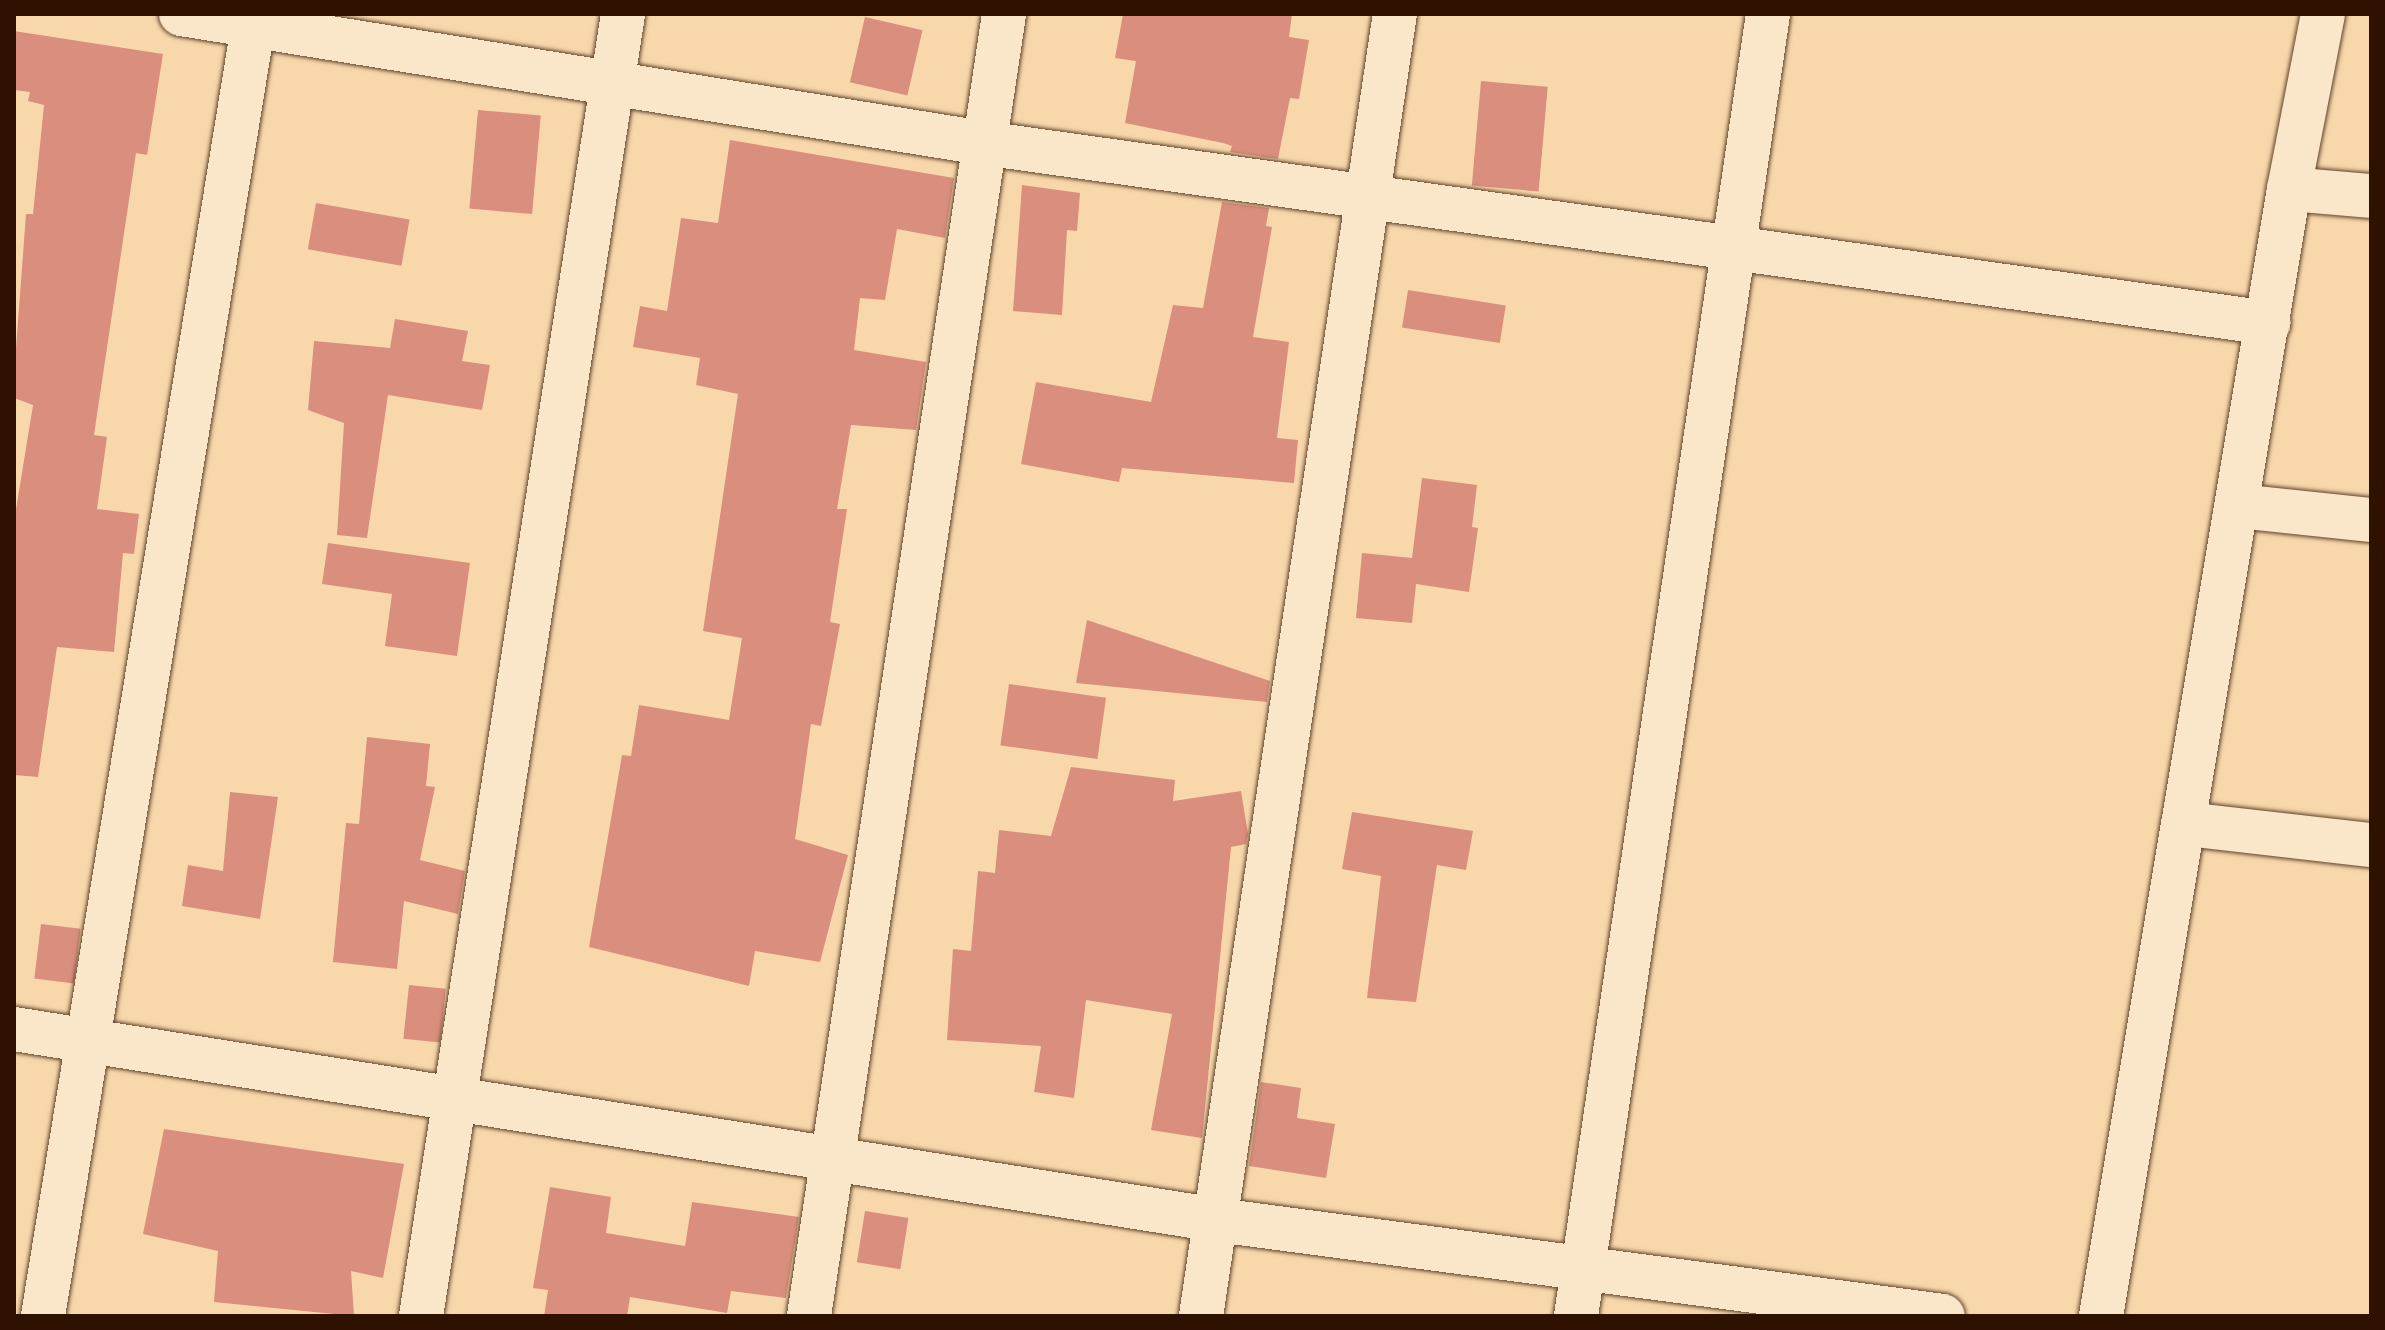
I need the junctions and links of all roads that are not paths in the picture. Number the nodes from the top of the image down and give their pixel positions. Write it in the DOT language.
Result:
graph roads {
  1 [pos="181,14"];
  2 [pos="623,14"];
  3 [pos="1004,14"];
  4 [pos="1395,14"];
  5 [pos="1768,14"];
  6 [pos="2325,15"];
  7 [pos="254,19"];
  8 [pos="612,83"];
  9 [pos="983,143"];
  10 [pos="2289,189"];
  11 [pos="1367,196"];
  12 [pos="2371,196"];
  13 [pos="1734,250"];
  14 [pos="2268,323"];
  15 [pos="2237,506"];
  16 [pos="2371,520"];
  17 [pos="2186,824"];
  18 [pos="2371,845"];
  19 [pos="14,1029"];
  20 [pos="88,1039"];
  21 [pos="455,1103"];
  22 [pos="828,1161"];
  23 [pos="1217,1220"];
  24 [pos="1584,1270"];
  25 [pos="43,1316"];
  26 [pos="421,1316"];
  27 [pos="809,1316"];
  28 [pos="1201,1316"];
  29 [pos="1576,1316"];
  30 [pos="1943,1316"];
  31 [pos="2101,1316"];
  1 -- 7 [label="street"];
  2 -- 8 [label="street"];
  3 -- 9 [label="street"];
  4 -- 11 [label="street"];
  5 -- 13 [label="street"];
  6 -- 10 [label="street"];
  7 -- 8 [label="street"];
  7 -- 20 [label="street"];
  8 -- 9 [label="street"];
  8 -- 21 [label="street"];
  9 -- 11 [label="street"];
  9 -- 22 [label="street"];
  10 -- 12 [label="street"];
  10 -- 14 [label="street"];
  11 -- 13 [label="street"];
  11 -- 23 [label="street"];
  13 -- 14 [label="street"];
  13 -- 24 [label="street"];
  14 -- 15 [label="street"];
  15 -- 16 [label="street"];
  15 -- 17 [label="street"];
  17 -- 18 [label="street"];
  17 -- 31 [label="street"];
  19 -- 20 [label="street"];
  20 -- 21 [label="street"];
  20 -- 25 [label="street"];
  21 -- 22 [label="street"];
  21 -- 26 [label="street"];
  22 -- 23 [label="street"];
  22 -- 27 [label="street"];
  23 -- 24 [label="street"];
  23 -- 28 [label="street"];
  24 -- 29 [label="street"];
  24 -- 30 [label="street"];
}
